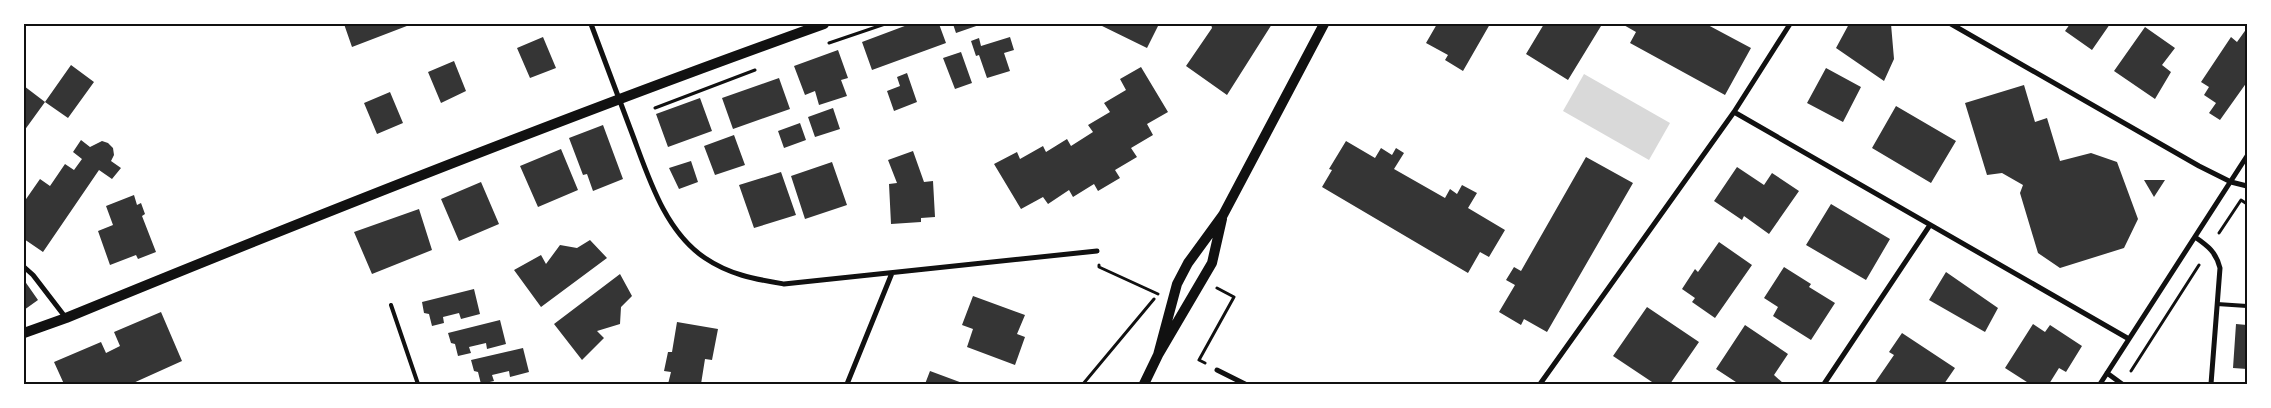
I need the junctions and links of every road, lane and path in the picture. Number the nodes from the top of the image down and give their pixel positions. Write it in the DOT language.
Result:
graph roads {
  1 [pos="591,24"];
  2 [pos="824,24"];
  3 [pos="885,24"];
  4 [pos="1324,24"];
  5 [pos="1790,24"];
  6 [pos="1951,24"];
  7 [pos="821,46"];
  8 [pos="756,70"];
  9 [pos="618,98"];
  10 [pos="655,108"];
  11 [pos="1734,112"];
  12 [pos="2247,156"];
  13 [pos="2231,182"];
  14 [pos="2247,186"];
  15 [pos="2241,200"];
  16 [pos="1223,215"];
  17 [pos="1930,224"];
  18 [pos="2219,233"];
  19 [pos="2195,237"];
  20 [pos="1097,251"];
  21 [pos="2199,265"];
  22 [pos="24,267"];
  23 [pos="892,273"];
  24 [pos="1213,285"];
  25 [pos="2217,304"];
  26 [pos="391,305"];
  27 [pos="2247,306"];
  28 [pos="66,318"];
  29 [pos="24,333"];
  30 [pos="2129,339"];
  31 [pos="1158,355"];
  32 [pos="1217,370"];
  33 [pos="2107,373"];
  34 [pos="2128,376"];
  35 [pos="418,384"];
  36 [pos="847,384"];
  37 [pos="1083,384"];
  38 [pos="1144,384"];
  39 [pos="1245,384"];
  40 [pos="1540,384"];
  41 [pos="1824,384"];
  42 [pos="2100,384"];
  43 [pos="2122,384"];
  44 [pos="2211,384"];
  1 -- 9 [label="street"];
  2 -- 9 [label="main road"];
  3 -- 7 [label="path"];
  4 -- 16 [label="main road"];
  5 -- 11 [label="street"];
  6 -- 13 [label="street"];
  8 -- 10 [label="path"];
  9 -- 23 [label="street"];
  9 -- 28 [label="main road"];
  11 -- 17 [label="street"];
  11 -- 40 [label="street"];
  12 -- 13 [label="street"];
  13 -- 14 [label="street"];
  13 -- 19 [label="street"];
  15 -- 18 [label="path"];
  16 -- 31 [label="main road"];
  16 -- 31 [label="main road"];
  17 -- 30 [label="street"];
  17 -- 41 [label="street"];
  19 -- 25 [label="street"];
  19 -- 30 [label="street"];
  20 -- 23 [label="street"];
  20 -- 37 [label="path"];
  21 -- 34 [label="path"];
  22 -- 28 [label="street"];
  23 -- 36 [label="street"];
  24 -- 32 [label="path"];
  25 -- 27 [label="lane"];
  25 -- 44 [label="street"];
  26 -- 35 [label="lane"];
  28 -- 29 [label="main road"];
  30 -- 33 [label="street"];
  31 -- 38 [label="main road"];
  32 -- 39 [label="street"];
  33 -- 42 [label="street"];
  33 -- 43 [label="street"];
}
